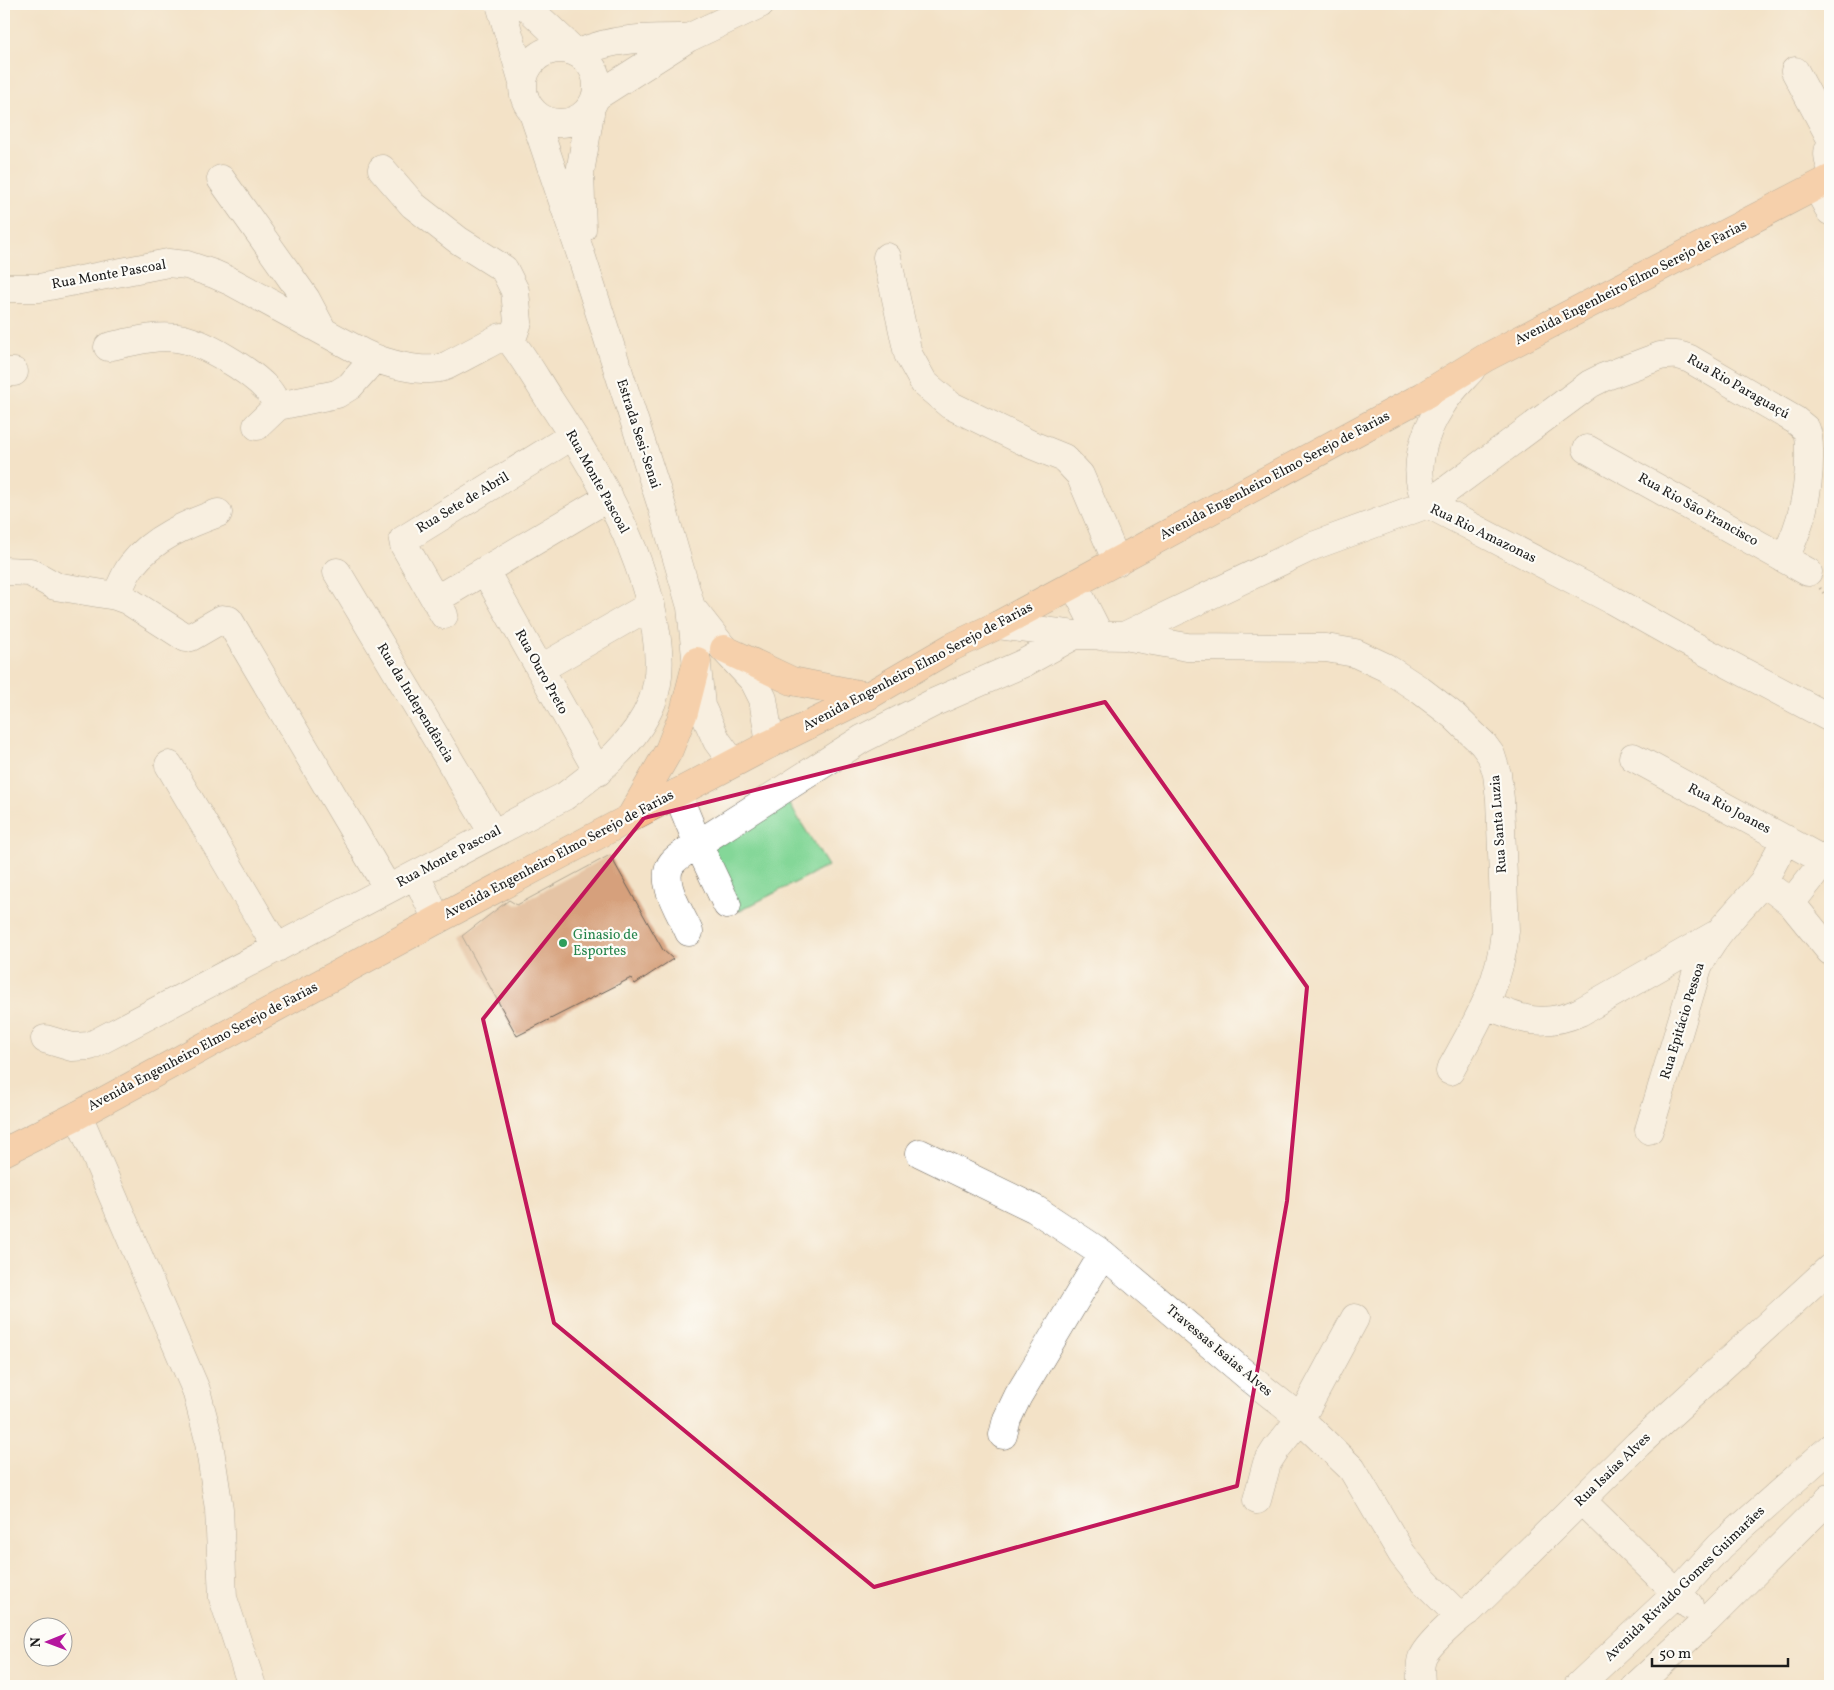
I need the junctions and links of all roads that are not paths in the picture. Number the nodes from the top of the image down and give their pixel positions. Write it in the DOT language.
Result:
graph roads {
  1 [pos="500,4"];
  2 [pos="524,4"];
  3 [pos="760,4"];
  4 [pos="688,38"];
  5 [pos="575,51"];
  6 [pos="1795,71"];
  7 [pos="523,82"];
  8 [pos="594,101"];
  9 [pos="532,110"];
  10 [pos="1830,137"];
  11 [pos="1830,146"];
  12 [pos="382,169"];
  13 [pos="1826,177"];
  14 [pos="221,179"];
  15 [pos="1830,211"];
  16 [pos="888,256"];
  17 [pos="583,261"];
  18 [pos="4,288"];
  19 [pos="323,331"];
  20 [pos="511,342"];
  21 [pos="108,347"];
  22 [pos="374,359"];
  23 [pos="1477,363"];
  24 [pos="278,406"];
  25 [pos="257,426"];
  26 [pos="572,436"];
  27 [pos="1587,449"];
  28 [pos="609,497"];
  29 [pos="1428,504"];
  30 [pos="218,513"];
  31 [pos="1784,559"];
  32 [pos="1117,562"];
  33 [pos="4,571"];
  34 [pos="485,571"];
  35 [pos="337,572"];
  36 [pos="1808,572"];
  37 [pos="1074,585"];
  38 [pos="116,596"];
  39 [pos="651,605"];
  40 [pos="691,607"];
  41 [pos="998,625"];
  42 [pos="1099,636"];
  43 [pos="724,649"];
  44 [pos="697,660"];
  45 [pos="540,669"];
  46 [pos="868,696"];
  47 [pos="1830,718"];
  48 [pos="770,744"];
  49 [pos="1633,757"];
  50 [pos="733,763"];
  51 [pos="169,765"];
  52 [pos="598,772"];
  53 [pos="677,793"];
  54 [pos="630,818"];
  55 [pos="494,833"];
  56 [pos="1786,839"];
  57 [pos="698,844"];
  58 [pos="1827,857"];
  59 [pos="416,875"];
  60 [pos="1757,889"];
  61 [pos="388,890"];
  62 [pos="1791,903"];
  63 [pos="727,905"];
  64 [pos="437,920"];
  65 [pos="689,932"];
  66 [pos="1717,934"];
  67 [pos="277,948"];
  68 [pos="1830,952"];
  69 [pos="1486,1005"];
  70 [pos="45,1038"];
  71 [pos="1450,1070"];
  72 [pos="78,1114"];
  73 [pos="1649,1130"];
  74 [pos="4,1152"];
  75 [pos="920,1153"];
  76 [pos="1103,1254"];
  77 [pos="1830,1268"];
  78 [pos="1355,1318"];
  79 [pos="1301,1418"];
  80 [pos="1003,1435"];
  81 [pos="1825,1463"];
  82 [pos="1830,1498"];
  83 [pos="1257,1500"];
  84 [pos="1581,1500"];
  85 [pos="1677,1593"];
  86 [pos="1459,1616"];
  87 [pos="1706,1621"];
  88 [pos="252,1686"];
  89 [pos="1421,1686"];
  90 [pos="1578,1686"];
  91 [pos="1636,1686"];
  1 -- 7 [label="street"];
  2 -- 5 [label="street"];
  3 -- 4 [label="street"];
  4 -- 5 [label="street"];
  4 -- 8 [label="street"];
  5 -- 7 [label="street"];
  5 -- 8 [label="street"];
  6 -- 10 [label="street"];
  7 -- 9 [label="street"];
  8 -- 9 [label="street"];
  8 -- 17 [label="street, Estrada Sesi-Senai"];
  9 -- 17 [label="street, Estrada Sesi-Senai"];
  11 -- 13 [label="street"];
  12 -- 20 [label="street"];
  13 -- 15 [label="street"];
  13 -- 23 [label="main road, Avenida Engenheiro Elmo Serejo de Farias"];
  14 -- 19 [label="street"];
  16 -- 32 [label="street"];
  17 -- 40 [label="street, Estrada Sesi-Senai"];
  18 -- 19 [label="street, Rua Monte Pascoal"];
  19 -- 22 [label="street, Rua Monte Pascoal"];
  20 -- 22 [label="street, Rua Monte Pascoal"];
  20 -- 26 [label="street, Rua Monte Pascoal"];
  21 -- 24 [label="street"];
  22 -- 24 [label="street"];
  23 -- 29 [label="street"];
  23 -- 32 [label="main road, Avenida Engenheiro Elmo Serejo de Farias"];
  24 -- 25 [label="street"];
  26 -- 28 [label="street, Rua Monte Pascoal"];
  26 -- 34 [label="street, Rua Sete de Abril"];
  27 -- 31 [label="street, Rua Rio São Francisco"];
  28 -- 34 [label="street"];
  28 -- 39 [label="street, Rua Monte Pascoal"];
  29 -- 31 [label="street, Rua Rio Paraguaçú"];
  29 -- 42 [label="street, Rua Rio Amazonas"];
  29 -- 47 [label="street, Rua Rio Amazonas"];
  30 -- 38 [label="street"];
  31 -- 36 [label="street, Rua Rio São Francisco"];
  32 -- 37 [label="main road, Avenida Engenheiro Elmo Serejo de Farias"];
  33 -- 38 [label="street"];
  34 -- 45 [label="street, Rua Ouro Preto"];
  35 -- 55 [label="street, Rua da Independência"];
  37 -- 41 [label="main road, Avenida Engenheiro Elmo Serejo de Farias"];
  37 -- 42 [label="street"];
  38 -- 61 [label="street"];
  39 -- 45 [label="street"];
  39 -- 52 [label="street, Rua Monte Pascoal"];
  40 -- 43 [label="street, Estrada Sesi-Senai"];
  40 -- 44 [label="street, Estrada Sesi-Senai"];
  41 -- 42 [label="street"];
  41 -- 46 [label="main road, Avenida Engenheiro Elmo Serejo de Farias"];
  42 -- 57 [label="street, Rua Rio Amazonas"];
  42 -- 69 [label="street, Rua Santa Luzia"];
  43 -- 46 [label="main road"];
  43 -- 48 [label="street, Estrada Sesi-Senai"];
  44 -- 50 [label="street, Estrada Sesi-Senai"];
  44 -- 54 [label="main road"];
  45 -- 52 [label="street, Rua Ouro Preto"];
  46 -- 48 [label="main road, Avenida Engenheiro Elmo Serejo de Farias"];
  48 -- 50 [label="main road, Avenida Engenheiro Elmo Serejo de Farias"];
  49 -- 56 [label="street, Rua Rio Joanes"];
  50 -- 53 [label="main road, Avenida Engenheiro Elmo Serejo de Farias"];
  51 -- 67 [label="street"];
  52 -- 55 [label="street, Rua Monte Pascoal"];
  53 -- 54 [label="main road, Avenida Engenheiro Elmo Serejo de Farias"];
  53 -- 57 [label="street"];
  54 -- 64 [label="main road, Avenida Engenheiro Elmo Serejo de Farias"];
  55 -- 59 [label="street, Rua Monte Pascoal"];
  56 -- 58 [label="street, Rua Rio Joanes"];
  56 -- 60 [label="street, Rua Epitácio Pessoa"];
  57 -- 63 [label="street"];
  57 -- 65 [label="street, Rua Rio Amazonas"];
  58 -- 62 [label="street"];
  59 -- 61 [label="street, Rua Monte Pascoal"];
  59 -- 64 [label="street"];
  60 -- 62 [label="street"];
  60 -- 66 [label="street, Rua Epitácio Pessoa"];
  61 -- 67 [label="street, Rua Monte Pascoal"];
  62 -- 68 [label="street"];
  64 -- 72 [label="main road, Avenida Engenheiro Elmo Serejo de Farias"];
  66 -- 69 [label="street"];
  66 -- 73 [label="street, Rua Epitácio Pessoa"];
  67 -- 70 [label="street, Rua Monte Pascoal"];
  69 -- 71 [label="street, Rua Santa Luzia"];
  72 -- 74 [label="main road, Avenida Engenheiro Elmo Serejo de Farias"];
  72 -- 88 [label="street"];
  75 -- 76 [label="street, Travessas Isaias Alves"];
  76 -- 79 [label="street, Travessas Isaias Alves"];
  76 -- 80 [label="street"];
  77 -- 84 [label="street, Rua Isaías Alves"];
  78 -- 79 [label="street"];
  79 -- 83 [label="street"];
  79 -- 86 [label="street, Travessas Isaias Alves"];
  81 -- 85 [label="street, Avenida Rivaldo Gomes Guimarães"];
  82 -- 87 [label="street"];
  84 -- 85 [label="street"];
  84 -- 86 [label="street, Rua Isaías Alves"];
  85 -- 87 [label="street"];
  85 -- 90 [label="street, Avenida Rivaldo Gomes Guimarães"];
  86 -- 89 [label="street, Rua Isaías Alves"];
  87 -- 91 [label="street"];
}
